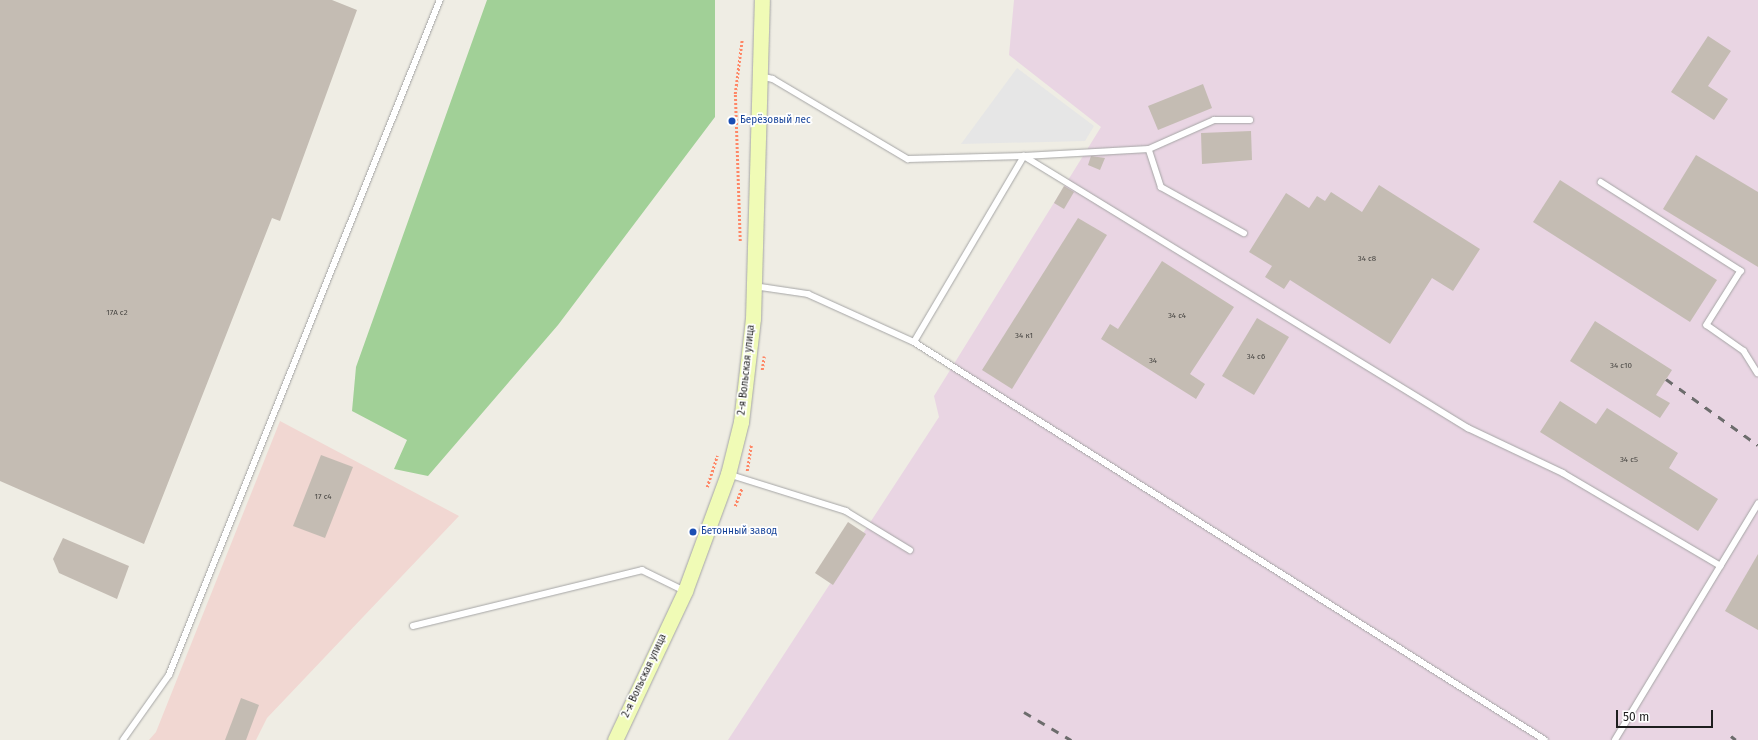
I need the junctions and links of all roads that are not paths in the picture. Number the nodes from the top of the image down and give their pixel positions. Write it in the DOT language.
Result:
graph roads {
  1 [pos="440,0"];
  2 [pos="762,0"];
  3 [pos="758,75"];
  4 [pos="1250,120"];
  5 [pos="1149,149"];
  6 [pos="1024,156"];
  7 [pos="1601,182"];
  8 [pos="1244,233"];
  9 [pos="754,286"];
  10 [pos="914,342"];
  11 [pos="1758,373"];
  12 [pos="728,474"];
  13 [pos="1758,504"];
  14 [pos="910,550"];
  15 [pos="1721,566"];
  16 [pos="685,591"];
  17 [pos="413,626"];
  18 [pos="123,740"];
  19 [pos="615,740"];
  20 [pos="1544,740"];
  21 [pos="1615,740"];
  1 -- 18 [label="lane"];
  2 -- 3 [label="main road, 2-я Вольская улица"];
  3 -- 6 [label="lane"];
  3 -- 9 [label="main road, 2-я Вольская улица"];
  4 -- 5 [label="lane"];
  5 -- 6 [label="lane"];
  5 -- 8 [label="lane"];
  6 -- 10 [label="lane"];
  6 -- 15 [label="lane"];
  7 -- 11 [label="lane"];
  9 -- 10 [label="lane"];
  9 -- 12 [label="main road, 2-я Вольская улица"];
  10 -- 20 [label="lane"];
  12 -- 14 [label="lane"];
  12 -- 16 [label="main road, 2-я Вольская улица"];
  13 -- 15 [label="lane"];
  15 -- 21 [label="lane"];
  16 -- 17 [label="lane"];
  16 -- 19 [label="main road, 2-я Вольская улица"];
}
